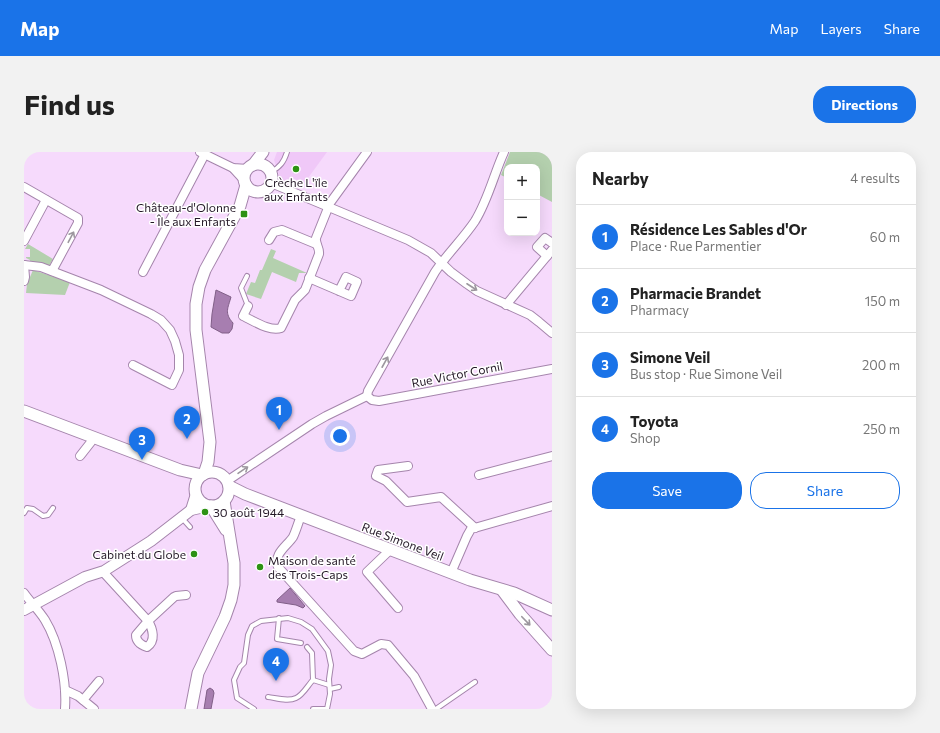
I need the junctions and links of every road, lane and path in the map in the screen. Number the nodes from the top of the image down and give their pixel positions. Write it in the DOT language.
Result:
graph roads {
  1 [pos="263,152"];
  2 [pos="268,152"];
  3 [pos="287,152"];
  4 [pos="367,152"];
  5 [pos="504,152"];
  6 [pos="202,153"];
  7 [pos="250,167"];
  8 [pos="233,168"];
  9 [pos="269,174"];
  10 [pos="245,183"];
  11 [pos="24,187"];
  12 [pos="256,192"];
  13 [pos="46,200"];
  14 [pos="240,206"];
  15 [pos="328,206"];
  16 [pos="268,240"];
  17 [pos="24,241"];
  18 [pos="552,243"];
  19 [pos="316,244"];
  20 [pos="549,253"];
  21 [pos="441,262"];
  22 [pos="24,265"];
  23 [pos="52,271"];
  24 [pos="143,272"];
  25 [pos="247,276"];
  26 [pos="309,278"];
  27 [pos="24,281"];
  28 [pos="340,291"];
  29 [pos="506,305"];
  30 [pos="248,306"];
  31 [pos="552,333"];
  32 [pos="133,365"];
  33 [pos="552,369"];
  34 [pos="367,396"];
  35 [pos="24,411"];
  36 [pos="93,437"];
  37 [pos="210,442"];
  38 [pos="80,456"];
  39 [pos="552,456"];
  40 [pos="174,466"];
  41 [pos="408,466"];
  42 [pos="203,475"];
  43 [pos="479,475"];
  44 [pos="226,480"];
  45 [pos="196,491"];
  46 [pos="244,494"];
  47 [pos="225,500"];
  48 [pos="210,506"];
  49 [pos="552,506"];
  50 [pos="53,508"];
  51 [pos="191,510"];
  52 [pos="24,513"];
  53 [pos="301,516"];
  54 [pos="181,517"];
  55 [pos="190,527"];
  56 [pos="475,528"];
  57 [pos="228,532"];
  58 [pos="390,550"];
  59 [pos="104,571"];
  60 [pos="451,573"];
  61 [pos="502,590"];
  62 [pos="24,593"];
  63 [pos="186,595"];
  64 [pos="524,598"];
  65 [pos="35,605"];
  66 [pos="514,606"];
  67 [pos="398,608"];
  68 [pos="24,610"];
  69 [pos="552,610"];
  70 [pos="279,618"];
  71 [pos="301,643"];
  72 [pos="308,647"];
  73 [pos="552,650"];
  74 [pos="314,680"];
  75 [pos="99,682"];
  76 [pos="475,682"];
  77 [pos="329,687"];
  78 [pos="339,687"];
  79 [pos="65,690"];
  80 [pos="268,698"];
  81 [pos="83,700"];
  82 [pos="65,709"];
  83 [pos="94,709"];
  84 [pos="192,709"];
  85 [pos="254,709"];
  86 [pos="313,709"];
  87 [pos="327,709"];
  88 [pos="432,709"];
  89 [pos="436,709"];
  1 -- 7 [label="main road"];
  2 -- 9 [label="main road"];
  3 -- 9 [label="lane"];
  4 -- 15 [label="street"];
  5 -- 21 [label="street"];
  6 -- 8 [label="street"];
  6 -- 24 [label="street"];
  7 -- 8 [label="street"];
  7 -- 9 [label="main road"];
  7 -- 10 [label="main road"];
  8 -- 10 [label="street"];
  9 -- 12 [label="main road"];
  9 -- 15 [label="street"];
  10 -- 12 [label="main road"];
  10 -- 14 [label="main road"];
  11 -- 13 [label="street"];
  12 -- 14 [label="main road"];
  13 -- 17 [label="street"];
  23 -- 13 [label="street, one-way"];
  14 -- 37 [label="main road"];
  15 -- 19 [label="street"];
  15 -- 21 [label="street"];
  16 -- 19 [label="street"];
  18 -- 20 [label="street"];
  19 -- 26 [label="street"];
  20 -- 29 [label="street"];
  21 -- 29 [label="street, one-way"];
  34 -- 21 [label="street, one-way"];
  22 -- 23 [label="street"];
  22 -- 27 [label="street"];
  23 -- 32 [label="street"];
  25 -- 30 [label="lane"];
  26 -- 28 [label="street"];
  26 -- 30 [label="street"];
  29 -- 31 [label="street"];
  33 -- 34 [label="street, Rue Victor Cornil"];
  44 -- 34 [label="street, one-way"];
  35 -- 36 [label="main road"];
  36 -- 38 [label="street"];
  36 -- 40 [label="main road"];
  37 -- 42 [label="main road"];
  37 -- 44 [label="main road"];
  39 -- 43 [label="street"];
  40 -- 42 [label="main road"];
  40 -- 45 [label="main road"];
  41 -- 56 [label="street"];
  42 -- 44 [label="main road"];
  42 -- 45 [label="main road"];
  44 -- 46 [label="main road, Rue Simone Veil"];
  44 -- 47 [label="main road"];
  45 -- 48 [label="main road"];
  45 -- 51 [label="street"];
  46 -- 47 [label="main road"];
  46 -- 53 [label="main road, Rue Simone Veil"];
  47 -- 48 [label="main road"];
  47 -- 57 [label="main road"];
  48 -- 51 [label="street"];
  48 -- 57 [label="main road"];
  49 -- 56 [label="street"];
  50 -- 52 [label="lane"];
  51 -- 54 [label="street"];
  53 -- 58 [label="main road, Rue Simone Veil"];
  53 -- 88 [label="street"];
  54 -- 55 [label="lane"];
  54 -- 59 [label="street"];
  56 -- 60 [label="street"];
  57 -- 84 [label="main road"];
  58 -- 60 [label="main road, Rue Simone Veil"];
  58 -- 67 [label="street"];
  59 -- 63 [label="street"];
  59 -- 65 [label="street"];
  60 -- 61 [label="main road, Rue Simone Veil"];
  61 -- 64 [label="main road, Rue Simone Veil"];
  61 -- 66 [label="main road"];
  62 -- 65 [label="street"];
  64 -- 66 [label="street"];
  64 -- 69 [label="main road, Rue Simone Veil"];
  65 -- 68 [label="street"];
  65 -- 79 [label="street"];
  66 -- 73 [label="main road, one-way"];
  70 -- 71 [label="lane"];
  70 -- 77 [label="lane"];
  70 -- 85 [label="lane"];
  72 -- 74 [label="lane"];
  74 -- 77 [label="lane"];
  74 -- 80 [label="lane"];
  75 -- 81 [label="street"];
  76 -- 89 [label="lane"];
  77 -- 78 [label="lane"];
  77 -- 87 [label="lane"];
  79 -- 81 [label="street"];
  79 -- 82 [label="street"];
  81 -- 83 [label="street"];
  86 -- 87 [label="lane"];
}
